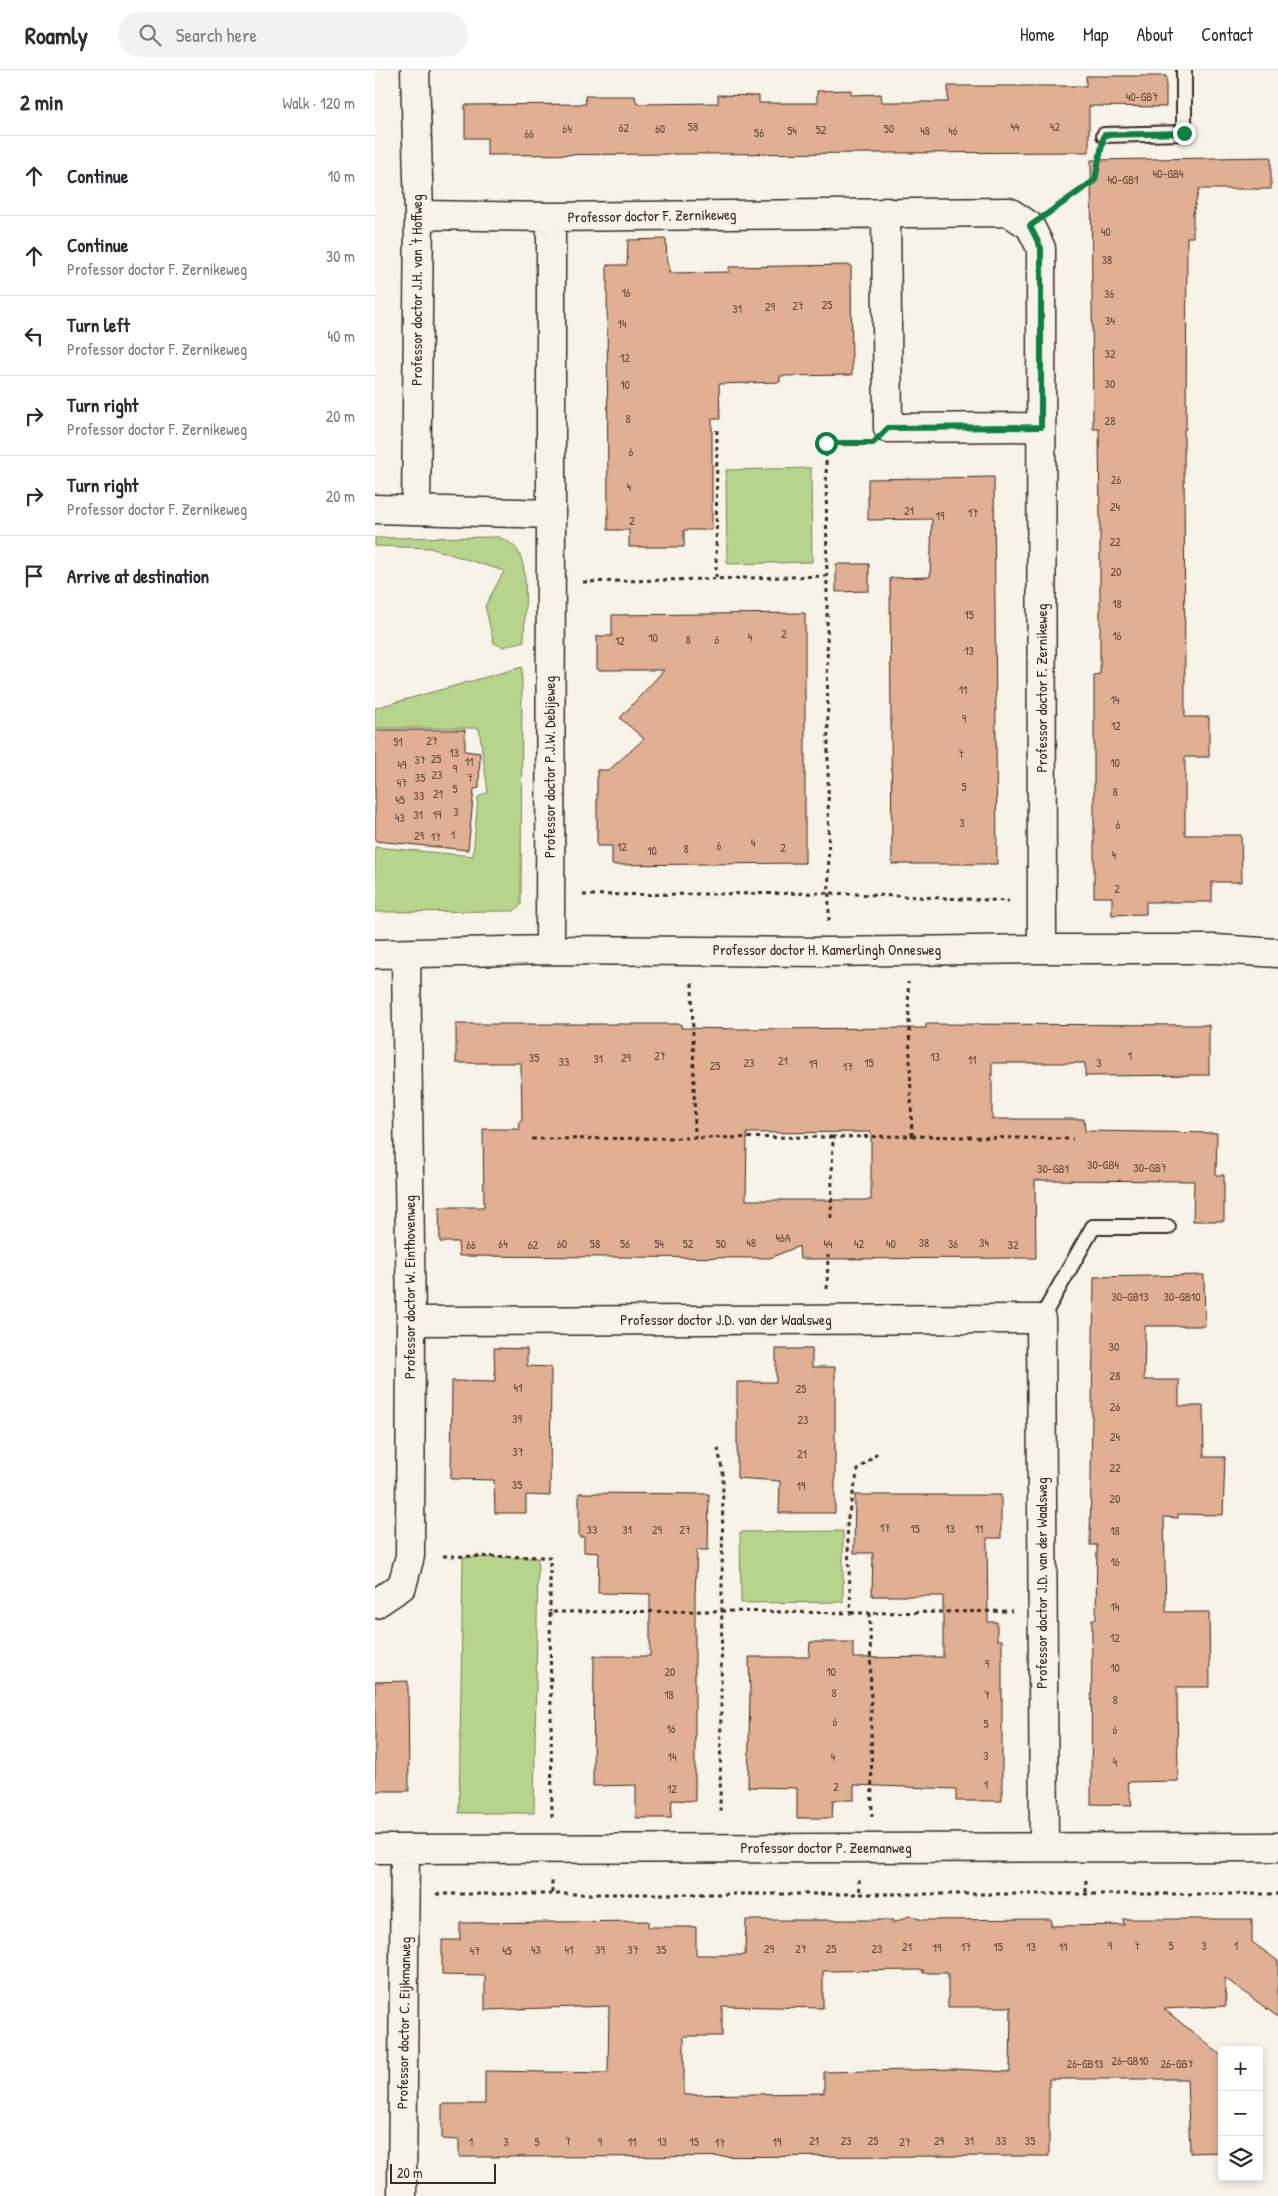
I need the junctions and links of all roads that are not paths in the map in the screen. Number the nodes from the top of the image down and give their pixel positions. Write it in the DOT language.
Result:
graph roads {
  1 [pos="415,70"];
  2 [pos="1184,70"];
  3 [pos="1104,135"];
  4 [pos="886,212"];
  5 [pos="419,215"];
  6 [pos="551,217"];
  7 [pos="1041,427"];
  8 [pos="375,509"];
  9 [pos="416,510"];
  10 [pos="551,514"];
  11 [pos="1042,948"];
  12 [pos="550,950"];
  13 [pos="1278,953"];
  14 [pos="375,954"];
  15 [pos="407,954"];
  16 [pos="1168,1226"];
  17 [pos="1041,1319"];
  18 [pos="411,1321"];
  19 [pos="375,1604"];
  20 [pos="1044,1847"];
  21 [pos="1278,1847"];
  22 [pos="405,1849"];
  23 [pos="375,1850"];
  24 [pos="402,2196"];
  1 -- 5 [label="street, Professor doctor J.H. van 't Hoffweg"];
  2 -- 3 [label="lane"];
  4 -- 6 [label="street, Professor doctor F. Zernikeweg"];
  4 -- 7 [label="street, Professor doctor F. Zernikeweg"];
  4 -- 7 [label="street"];
  5 -- 6 [label="street, Professor doctor F. Zernikeweg"];
  5 -- 9 [label="street, Professor doctor J.H. van 't Hoffweg"];
  6 -- 10 [label="street"];
  7 -- 11 [label="street, Professor doctor F. Zernikeweg"];
  8 -- 9 [label="street"];
  9 -- 10 [label="street"];
  10 -- 12 [label="street, Professor doctor P.J.W. Debijeweg"];
  11 -- 12 [label="street, Professor doctor H. Kamerlingh Onnesweg"];
  11 -- 13 [label="street, Professor doctor H. Kamerlingh Onnesweg"];
  12 -- 15 [label="street, Professor doctor H. Kamerlingh Onnesweg"];
  14 -- 15 [label="street, Professor doctor H. Kamerlingh Onnesweg"];
  15 -- 18 [label="street, Professor doctor W. Einthovenweg"];
  16 -- 17 [label="lane, Professor doctor J.D. van der Waalsweg"];
  17 -- 18 [label="street, Professor doctor J.D. van der Waalsweg"];
  17 -- 20 [label="street, Professor doctor J.D. van der Waalsweg"];
  18 -- 19 [label="street, Professor doctor W. Einthovenweg"];
  20 -- 21 [label="street, Professor doctor P. Zeemanweg"];
  20 -- 22 [label="street, Professor doctor P. Zeemanweg"];
  22 -- 23 [label="street, Professor doctor P. Zeemanweg"];
  22 -- 24 [label="street, Professor doctor C. Eijkmanweg"];
}
